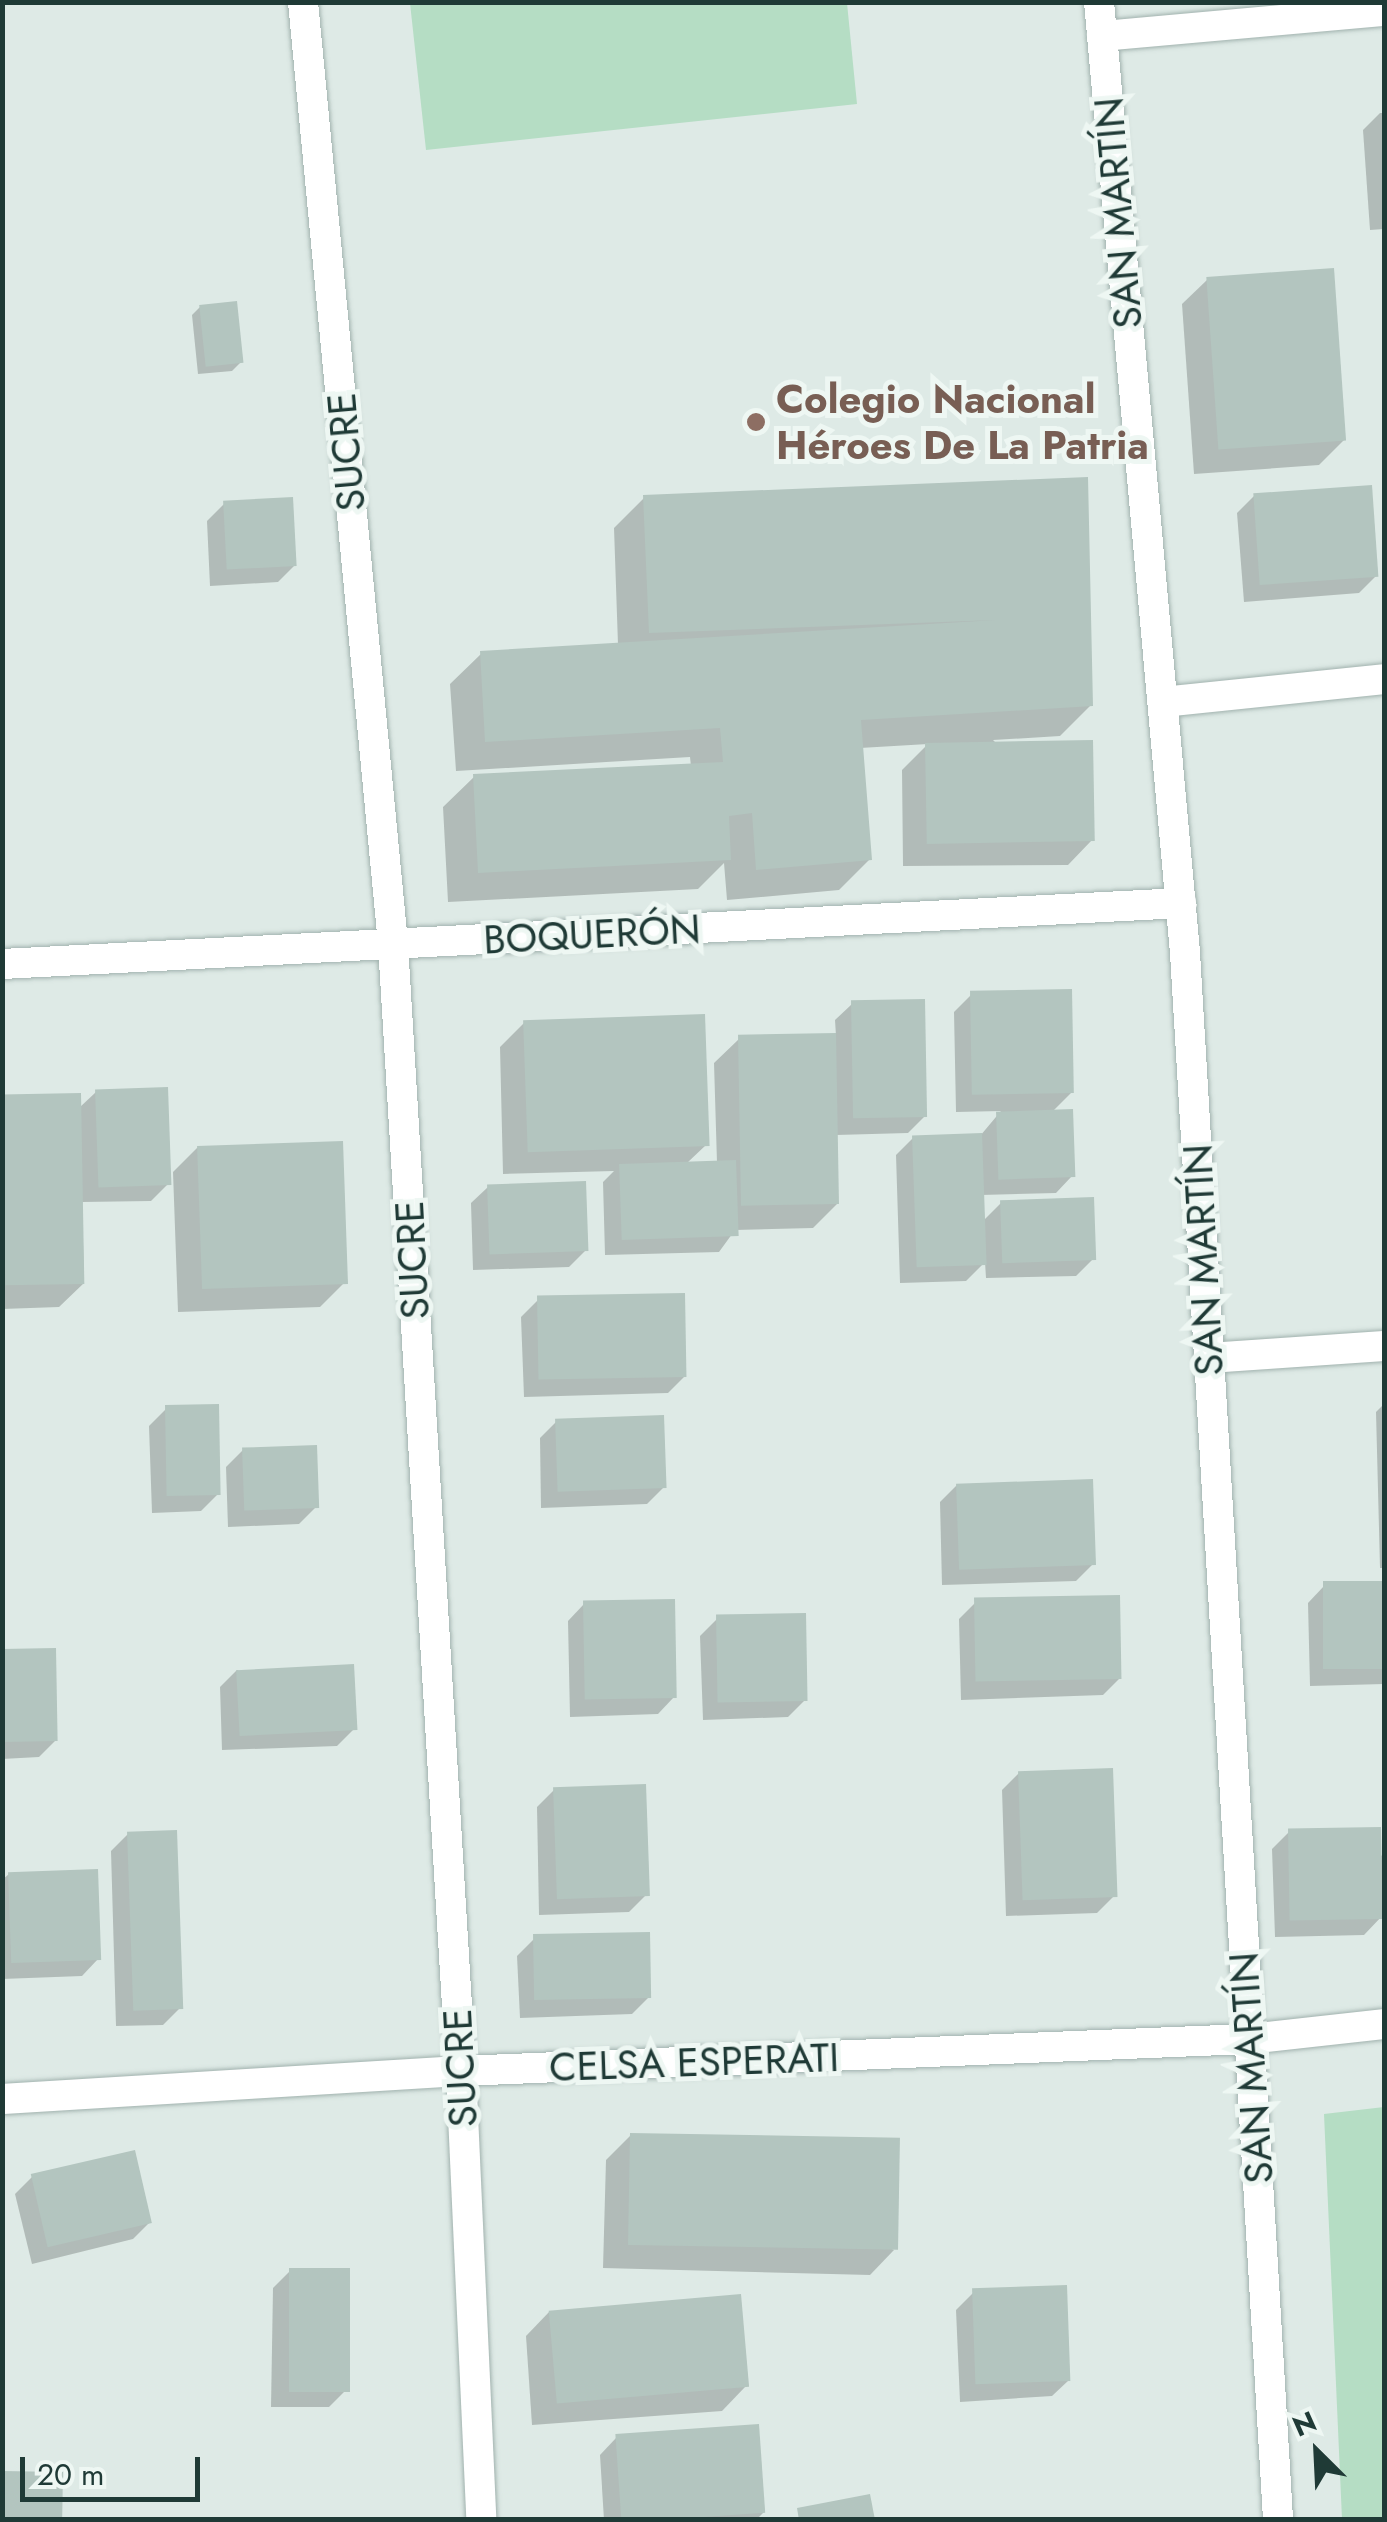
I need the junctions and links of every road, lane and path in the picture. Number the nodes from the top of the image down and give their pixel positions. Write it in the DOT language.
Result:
graph roads {
  1 [pos="303,2"];
  2 [pos="1099,2"];
  3 [pos="1384,11"];
  4 [pos="1102,36"];
  5 [pos="1384,679"];
  6 [pos="1163,702"];
  7 [pos="1181,904"];
  8 [pos="393,944"];
  9 [pos="2,964"];
  10 [pos="1384,1346"];
  11 [pos="1209,1358"];
  12 [pos="1384,2024"];
  13 [pos="1249,2039"];
  14 [pos="461,2071"];
  15 [pos="2,2099"];
  16 [pos="481,2520"];
  17 [pos="1278,2520"];
  1 -- 8 [label="street, SUCRE"];
  2 -- 4 [label="street, SAN MARTÍN"];
  3 -- 4 [label="street"];
  4 -- 6 [label="street, SAN MARTÍN"];
  5 -- 6 [label="street"];
  6 -- 7 [label="street, SAN MARTÍN"];
  7 -- 8 [label="street, BOQUERÓN"];
  7 -- 11 [label="street, SAN MARTÍN"];
  8 -- 9 [label="street, BOQUERÓN"];
  8 -- 14 [label="street, SUCRE"];
  10 -- 11 [label="street"];
  11 -- 13 [label="street, SAN MARTÍN"];
  12 -- 13 [label="street, CELSA ESPERATI"];
  13 -- 14 [label="street, CELSA ESPERATI"];
  13 -- 17 [label="street, SAN MARTÍN"];
  14 -- 15 [label="street, CELSA ESPERATI"];
  14 -- 16 [label="street, SUCRE"];
}
